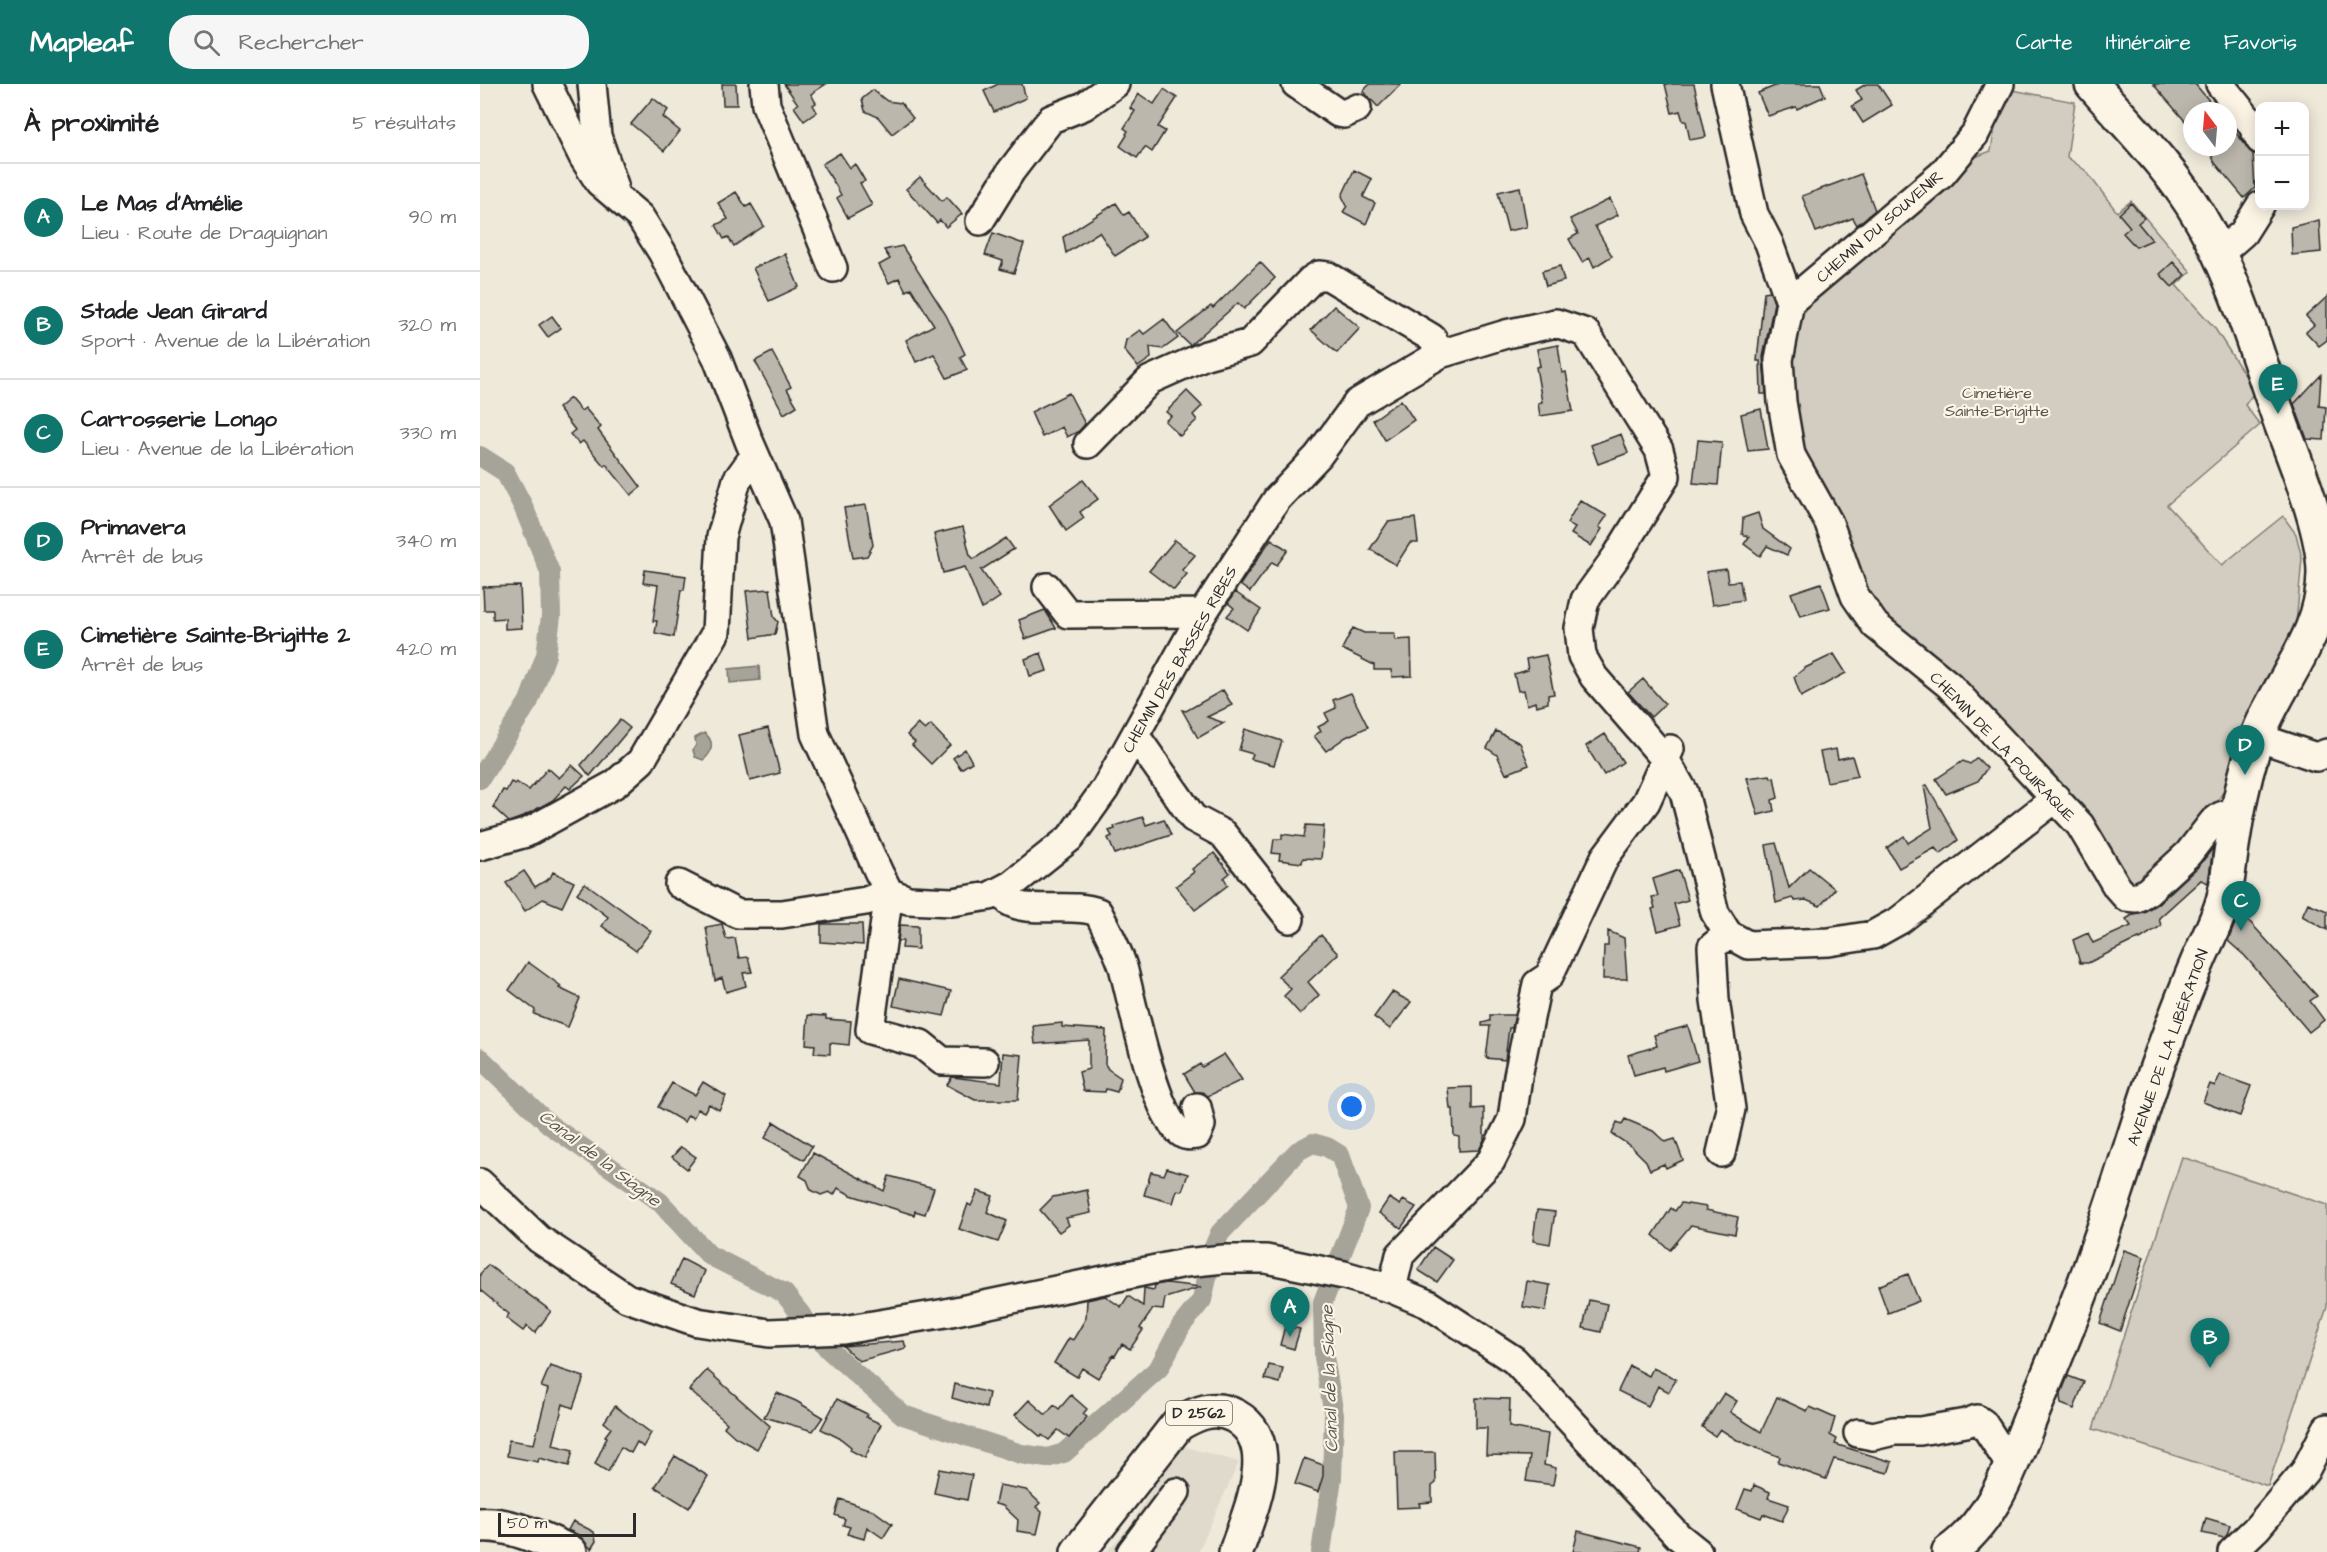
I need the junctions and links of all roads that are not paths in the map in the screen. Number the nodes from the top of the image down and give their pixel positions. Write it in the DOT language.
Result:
graph roads {
  1 [pos="547,84"];
  2 [pos="592,84"];
  3 [pos="764,84"];
  4 [pos="1115,84"];
  5 [pos="1296,84"];
  6 [pos="1725,84"];
  7 [pos="2000,84"];
  8 [pos="2092,84"];
  9 [pos="2220,84"];
  10 [pos="1357,108"];
  11 [pos="2255,132"];
  12 [pos="620,200"];
  13 [pos="2257,210"];
  14 [pos="981,220"];
  15 [pos="2219,254"];
  16 [pos="833,268"];
  17 [pos="1790,302"];
  18 [pos="1440,354"];
  19 [pos="1088,444"];
  20 [pos="755,455"];
  21 [pos="1047,587"];
  22 [pos="1203,613"];
  23 [pos="1135,735"];
  24 [pos="2257,737"];
  25 [pos="1669,752"];
  26 [pos="2327,753"];
  27 [pos="2056,798"];
  28 [pos="2237,811"];
  29 [pos="480,846"];
  30 [pos="679,884"];
  31 [pos="1002,891"];
  32 [pos="889,892"];
  33 [pos="1290,919"];
  34 [pos="1728,934"];
  35 [pos="985,1062"];
  36 [pos="1197,1107"];
  37 [pos="1721,1154"];
  38 [pos="480,1184"];
  39 [pos="1383,1286"];
  40 [pos="2327,1428"];
  41 [pos="1858,1433"];
  42 [pos="2004,1479"];
  43 [pos="1176,1492"];
  44 [pos="480,1525"];
  45 [pos="570,1552"];
  46 [pos="1078,1552"];
  47 [pos="1131,1552"];
  48 [pos="1236,1552"];
  49 [pos="1698,1552"];
  50 [pos="1949,1552"];
  51 [pos="1987,1552"];
  52 [pos="2232,1552"];
  1 -- 12 [label="street"];
  2 -- 12 [label="street"];
  3 -- 16 [label="street"];
  4 -- 14 [label="street"];
  5 -- 10 [label="street"];
  6 -- 17 [label="street"];
  7 -- 17 [label="street, CHEMIN DU SOUVENIR"];
  8 -- 15 [label="main road, AVENUE DE LA LIBÉRATION"];
  9 -- 11 [label="street"];
  12 -- 20 [label="street"];
  13 -- 15 [label="street"];
  15 -- 24 [label="main road, AVENUE DE LA LIBÉRATION"];
  17 -- 27 [label="street, CHEMIN DE LA POUIRAQUE"];
  18 -- 19 [label="street"];
  18 -- 22 [label="street, CHEMIN DES BASSES RIBES"];
  18 -- 25 [label="street, CHEMIN DES BASSES RIBES"];
  20 -- 29 [label="street"];
  20 -- 32 [label="street"];
  21 -- 22 [label="street"];
  22 -- 23 [label="street, CHEMIN DES BASSES RIBES"];
  23 -- 31 [label="street, CHEMIN DES BASSES RIBES"];
  23 -- 33 [label="street"];
  24 -- 26 [label="street"];
  24 -- 28 [label="main road, AVENUE DE LA LIBÉRATION"];
  25 -- 34 [label="street, CHEMIN DES BASSES RIBES"];
  25 -- 39 [label="street"];
  27 -- 28 [label="street, CHEMIN DE LA POUIRAQUE"];
  27 -- 34 [label="street"];
  28 -- 42 [label="main road, AVENUE DE LA LIBÉRATION"];
  30 -- 32 [label="street"];
  31 -- 32 [label="street, CHEMIN DES BASSES RIBES"];
  31 -- 36 [label="street"];
  32 -- 35 [label="street"];
  34 -- 37 [label="street"];
  38 -- 39 [label="street"];
  39 -- 49 [label="street"];
  40 -- 52 [label="street"];
  41 -- 42 [label="street"];
  42 -- 50 [label="main road, AVENUE DE LA LIBÉRATION"];
  42 -- 51 [label="main road, AVENUE DE LA LIBÉRATION"];
  43 -- 47 [label="street"];
  44 -- 45 [label="main road"];
  46 -- 48 [label="main road, D 2562"];
}
